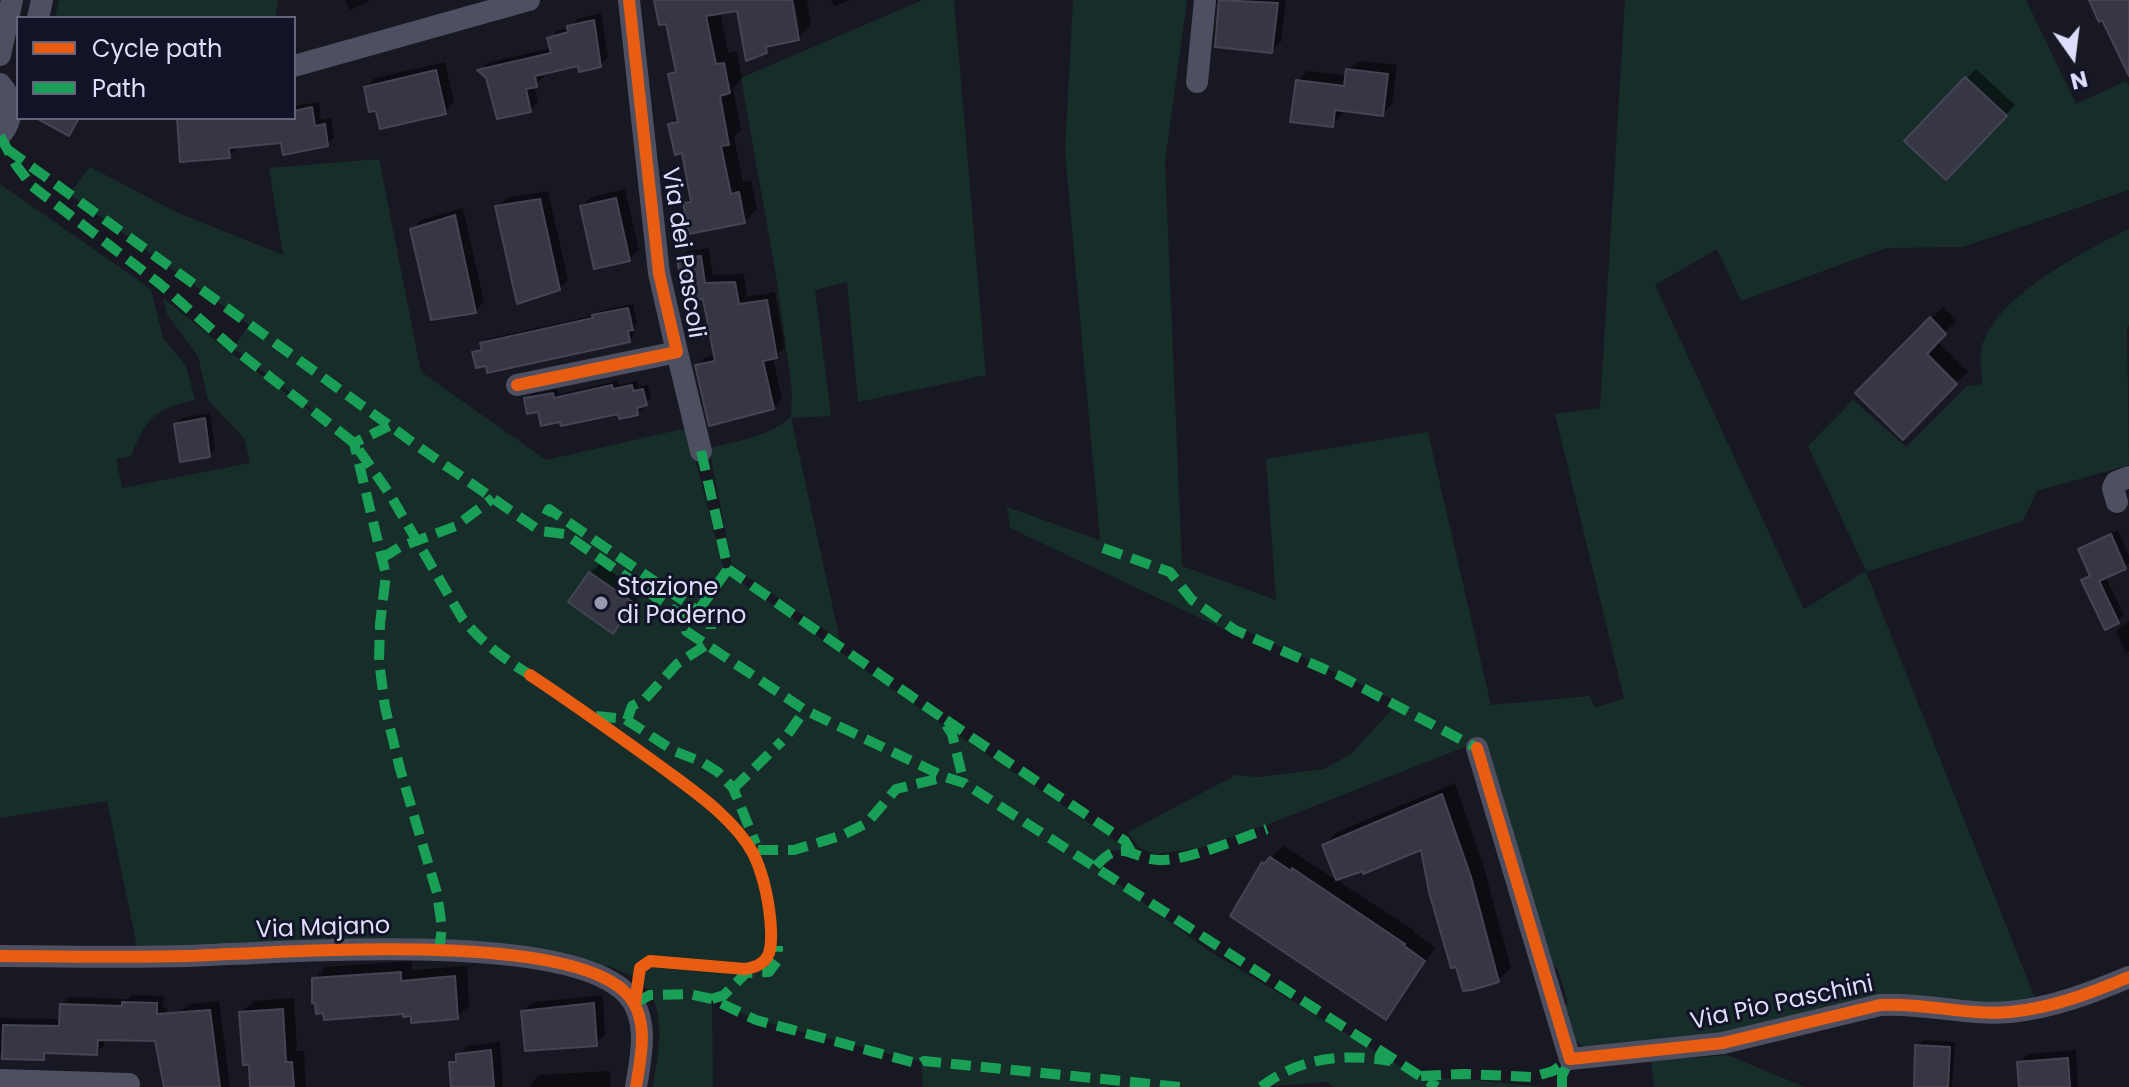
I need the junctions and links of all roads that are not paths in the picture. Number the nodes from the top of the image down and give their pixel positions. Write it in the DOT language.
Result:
graph roads {
  1 [pos="12,0"];
  2 [pos="529,0"];
  3 [pos="629,0"];
  4 [pos="1205,0"];
  5 [pos="0,55"];
  6 [pos="296,65"];
  7 [pos="7,82"];
  8 [pos="1197,82"];
  9 [pos="0,136"];
  10 [pos="677,352"];
  11 [pos="517,385"];
  12 [pos="701,451"];
  13 [pos="2129,477"];
  14 [pos="2117,502"];
  15 [pos="1477,748"];
  16 [pos="0,956"];
  17 [pos="2129,977"];
  18 [pos="0,1080"];
  19 [pos="129,1084"];
  20 [pos="636,1087"];
  1 -- 5 [label="street"];
  2 -- 6 [label="street"];
  3 -- 10 [label="street, Via dei Pascoli"];
  4 -- 8 [label="street"];
  7 -- 9 [label="street"];
  10 -- 11 [label="street, Via dei Pascoli"];
  10 -- 12 [label="street, Via dei Pascoli"];
  13 -- 14 [label="street"];
  15 -- 17 [label="street, Via Pio Paschini"];
  16 -- 20 [label="street, Via Majano"];
  18 -- 19 [label="street"];
}
